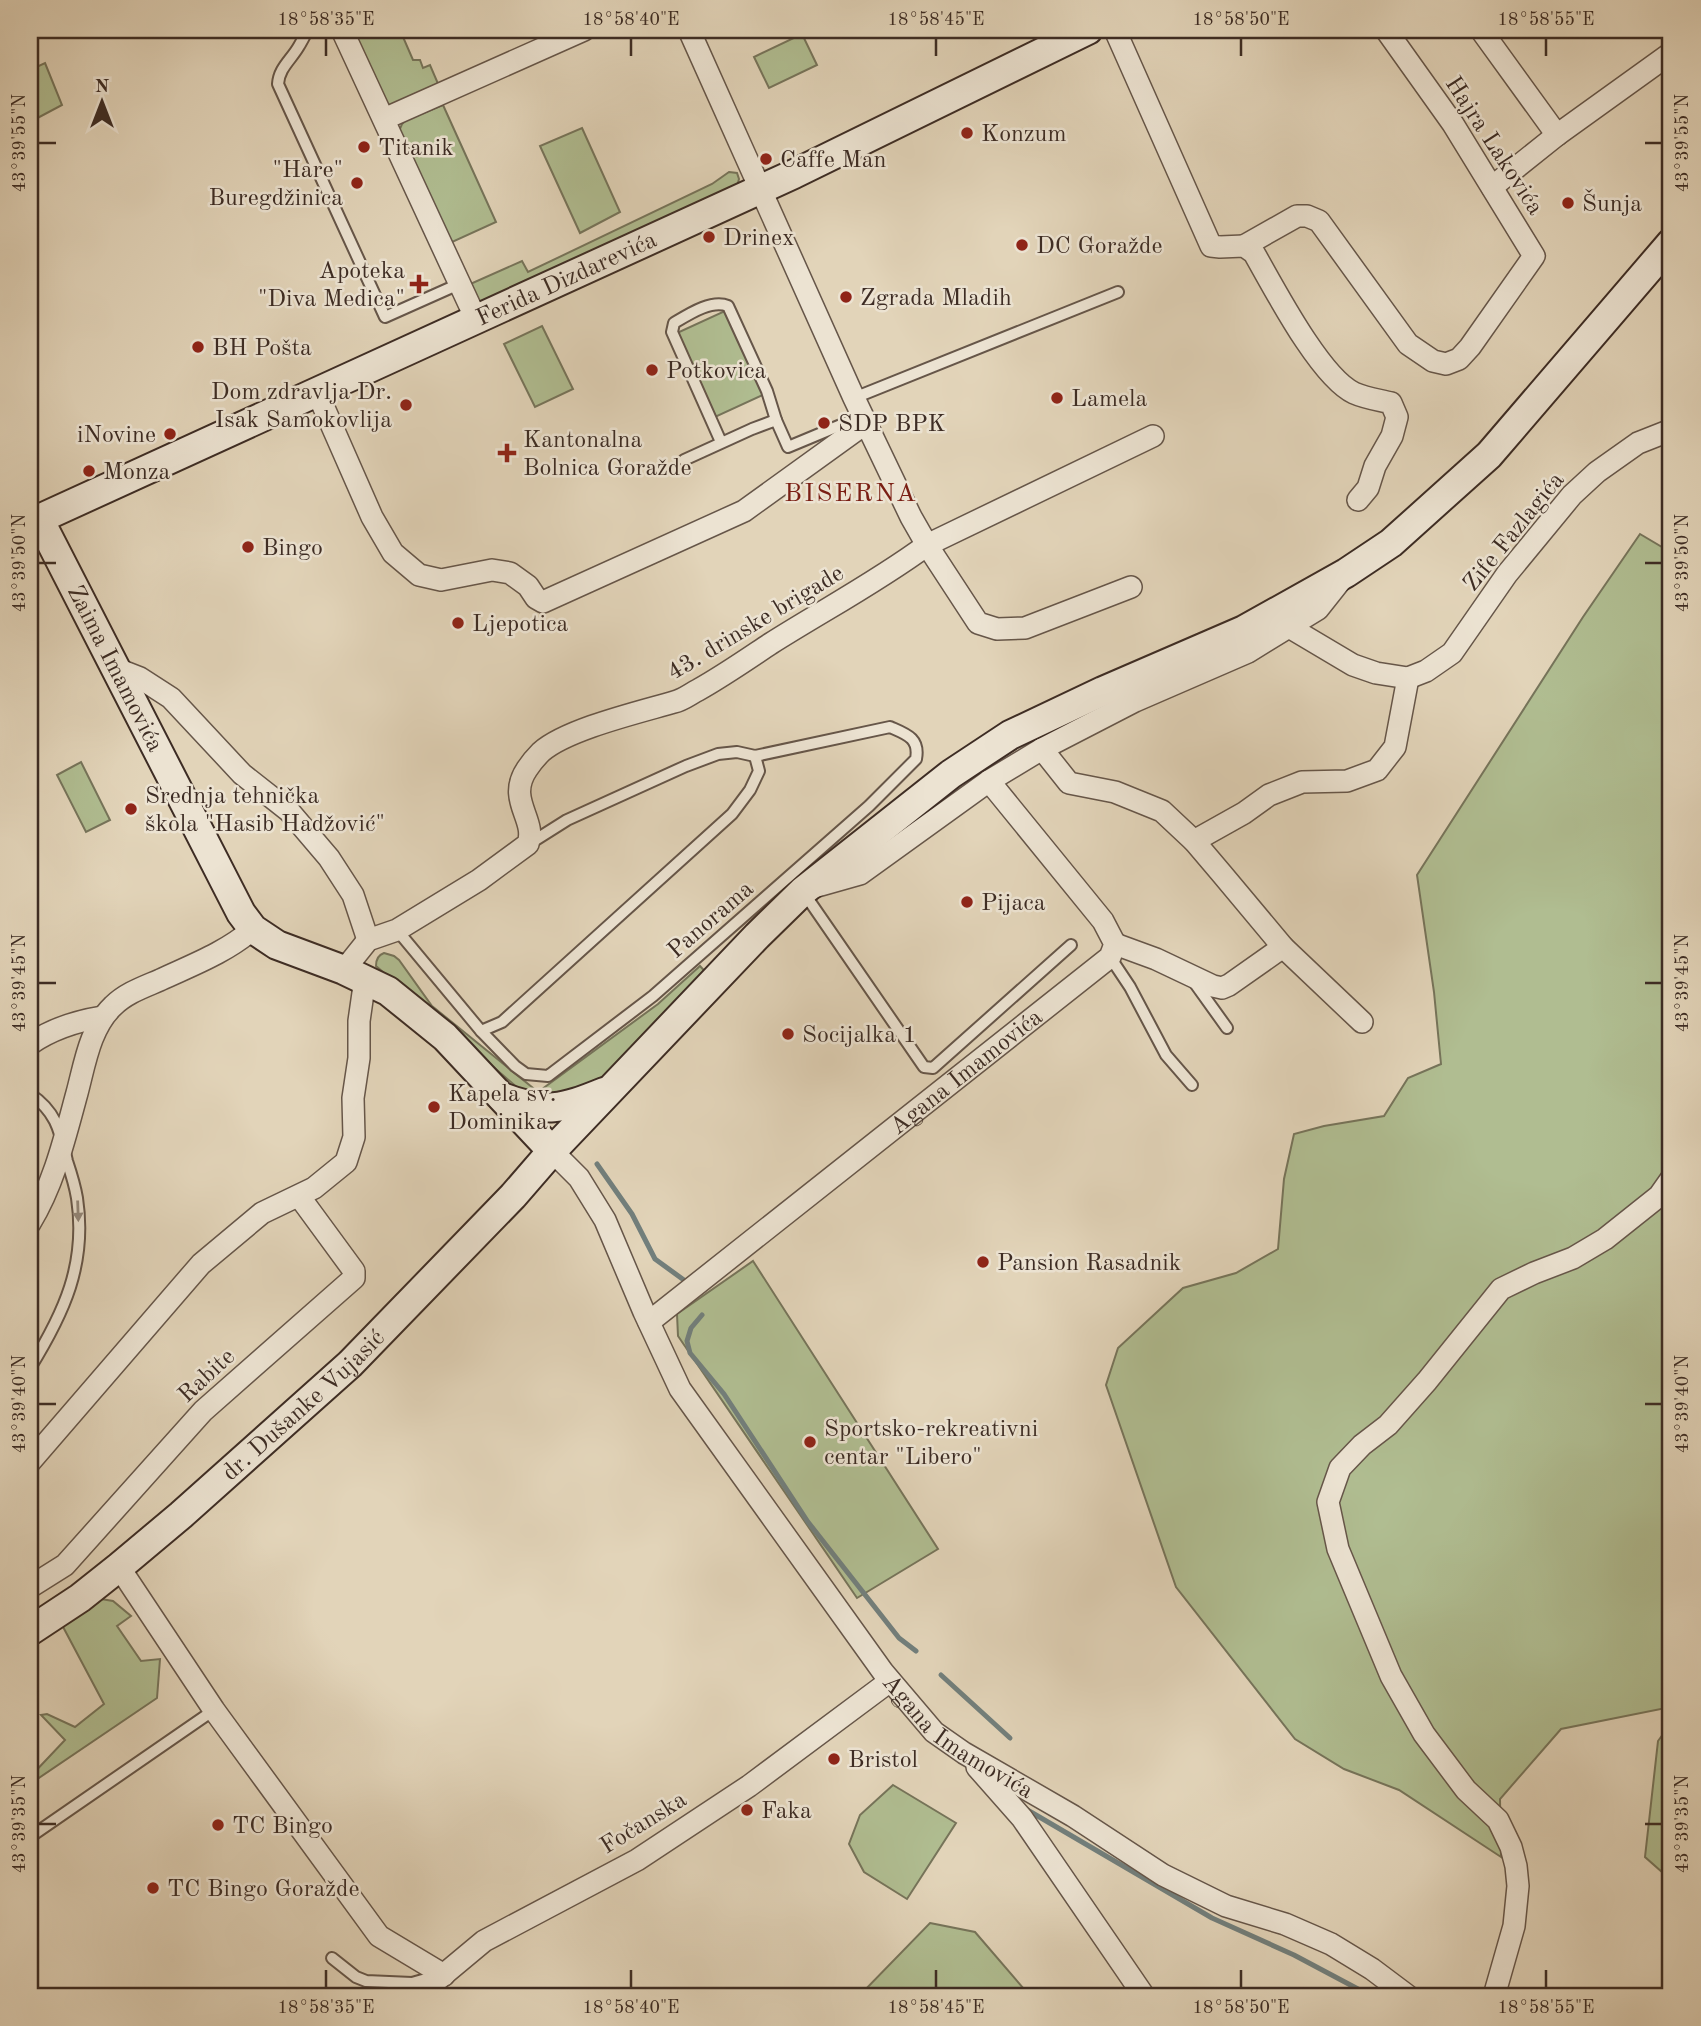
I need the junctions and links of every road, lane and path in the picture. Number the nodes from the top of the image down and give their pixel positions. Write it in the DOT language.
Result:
graph roads {
  1 [pos="308,30"];
  2 [pos="342,30"];
  3 [pos="584,30"];
  4 [pos="689,30"];
  5 [pos="1088,30"];
  6 [pos="1115,30"];
  7 [pos="1386,30"];
  8 [pos="1481,30"];
  9 [pos="1671,53"];
  10 [pos="384,119"];
  11 [pos="1557,135"];
  12 [pos="1492,187"];
  13 [pos="760,188"];
  14 [pos="1671,243"];
  15 [pos="1244,246"];
  16 [pos="459,284"];
  17 [pos="1118,292"];
  18 [pos="476,319"];
  19 [pos="317,392"];
  20 [pos="854,398"];
  21 [pos="776,420"];
  22 [pos="866,423"];
  23 [pos="1671,430"];
  24 [pos="1153,436"];
  25 [pos="721,442"];
  26 [pos="684,460"];
  27 [pos="1358,500"];
  28 [pos="33,515"];
  29 [pos="927,545"];
  30 [pos="1346,573"];
  31 [pos="1130,587"];
  32 [pos="1289,627"];
  33 [pos="117,670"];
  34 [pos="1408,678"];
  35 [pos="1042,749"];
  36 [pos="755,756"];
  37 [pos="989,780"];
  38 [pos="1194,841"];
  39 [pos="528,844"];
  40 [pos="803,891"];
  41 [pos="253,929"];
  42 [pos="397,930"];
  43 [pos="368,940"];
  44 [pos="1071,945"];
  45 [pos="1283,947"];
  46 [pos="1112,951"];
  47 [pos="355,974"];
  48 [pos="1190,977"];
  49 [pos="103,1017"];
  50 [pos="1362,1022"];
  51 [pos="1227,1028"];
  52 [pos="481,1031"];
  53 [pos="30,1044"];
  54 [pos="1192,1085"];
  55 [pos="610,1089"];
  56 [pos="30,1094"];
  57 [pos="501,1096"];
  58 [pos="63,1145"];
  59 [pos="552,1150"];
  60 [pos="1671,1179"];
  61 [pos="299,1196"];
  62 [pos="30,1223"];
  63 [pos="649,1322"];
  64 [pos="30,1368"];
  65 [pos="30,1462"];
  66 [pos="119,1567"];
  67 [pos="30,1587"];
  68 [pos="30,1631"];
  69 [pos="890,1682"];
  70 [pos="214,1710"];
  71 [pos="964,1753"];
  72 [pos="30,1837"];
  73 [pos="332,1958"];
  74 [pos="444,1975"];
  75 [pos="418,1996"];
  76 [pos="1144,1996"];
  77 [pos="1408,1996"];
  78 [pos="1494,1996"];
  1 -- 16 [label="lane"];
  2 -- 10 [label="street"];
  3 -- 10 [label="street"];
  4 -- 13 [label="street"];
  5 -- 13 [label="main road, Ferida Dizdarevića"];
  6 -- 15 [label="street"];
  7 -- 12 [label="street, Hajra Lakovića"];
  8 -- 11 [label="street"];
  9 -- 11 [label="street"];
  10 -- 16 [label="street"];
  11 -- 12 [label="street"];
  12 -- 15 [label="street, Hajra Lakovića"];
  13 -- 18 [label="main road, Ferida Dizdarevića"];
  13 -- 20 [label="street"];
  14 -- 30 [label="main road, dr. Dušanke Vujasić"];
  15 -- 27 [label="street"];
  16 -- 18 [label="street"];
  17 -- 20 [label="lane"];
  18 -- 19 [label="main road, Ferida Dizdarevića"];
  19 -- 22 [label="street"];
  19 -- 28 [label="main road, Ferida Dizdarevića"];
  20 -- 22 [label="street"];
  21 -- 22 [label="lane"];
  21 -- 25 [label="lane"];
  21 -- 25 [label="lane"];
  22 -- 29 [label="street"];
  23 -- 34 [label="street, Zife Fazlagića"];
  24 -- 29 [label="street, 43. drinske brigade"];
  25 -- 26 [label="lane"];
  28 -- 33 [label="main road, Zaima Imamovića"];
  29 -- 31 [label="street"];
  29 -- 39 [label="street, 43. drinske brigade"];
  30 -- 32 [label="street"];
  30 -- 40 [label="main road, dr. Dušanke Vujasić"];
  32 -- 34 [label="street"];
  32 -- 35 [label="street"];
  33 -- 41 [label="main road, Zaima Imamovića"];
  33 -- 43 [label="street"];
  34 -- 38 [label="street"];
  35 -- 37 [label="street"];
  35 -- 38 [label="street"];
  36 -- 39 [label="lane"];
  36 -- 52 [label="lane"];
  36 -- 52 [label="lane, Panorama"];
  37 -- 40 [label="street"];
  37 -- 46 [label="street"];
  38 -- 45 [label="street"];
  39 -- 42 [label="street"];
  40 -- 44 [label="lane"];
  40 -- 55 [label="main road, dr. Dušanke Vujasić"];
  41 -- 47 [label="main road, Agana Imamovića"];
  41 -- 49 [label="street"];
  42 -- 43 [label="street"];
  42 -- 52 [label="lane, Panorama"];
  43 -- 47 [label="street"];
  45 -- 48 [label="street"];
  45 -- 50 [label="street"];
  46 -- 48 [label="street"];
  46 -- 54 [label="lane"];
  46 -- 63 [label="street, Agana Imamovića"];
  47 -- 57 [label="main road, Agana Imamovića"];
  47 -- 61 [label="street"];
  48 -- 51 [label="lane"];
  49 -- 53 [label="street"];
  49 -- 58 [label="street"];
  55 -- 57 [label="main road"];
  55 -- 59 [label="main road, dr. Dušanke Vujasić"];
  56 -- 58 [label="lane"];
  57 -- 59 [label="main road, Agana Imamovića"];
  58 -- 62 [label="street"];
  58 -- 64 [label="lane, one-way"];
  59 -- 63 [label="street, Agana Imamovića"];
  59 -- 66 [label="main road, dr. Dušanke Vujasić"];
  60 -- 78 [label="street"];
  61 -- 65 [label="street"];
  61 -- 67 [label="street, Rabite"];
  63 -- 69 [label="street, Agana Imamovića"];
  66 -- 68 [label="main road, dr. Dušanke Vujasić"];
  66 -- 70 [label="street"];
  69 -- 71 [label="street, Agana Imamovića"];
  69 -- 74 [label="street, Fočanska"];
  70 -- 72 [label="lane"];
  70 -- 74 [label="street"];
  71 -- 76 [label="street"];
  71 -- 77 [label="street, Agana Imamovića"];
  73 -- 74 [label="lane"];
  74 -- 75 [label="street, Fočanska"];
}
